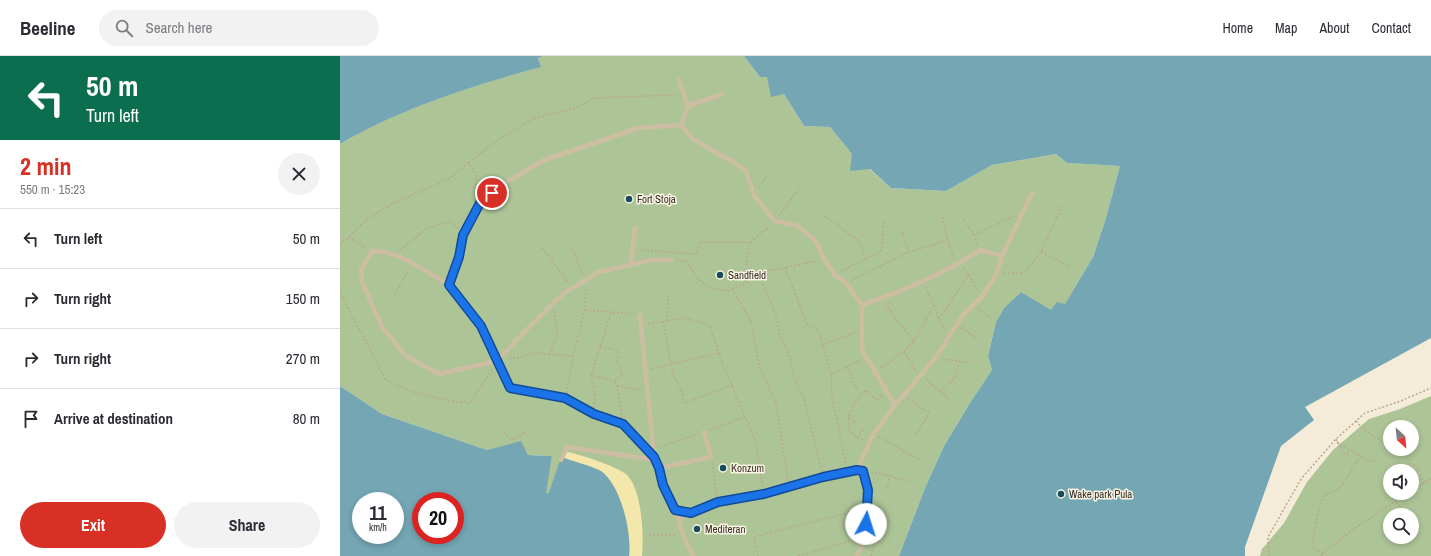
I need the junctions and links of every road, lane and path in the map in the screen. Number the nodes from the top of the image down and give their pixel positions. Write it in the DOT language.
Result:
graph roads {
  1 [pos="679,80"];
  2 [pos="723,94"];
  3 [pos="685,98"];
  4 [pos="688,106"];
  5 [pos="681,125"];
  6 [pos="468,163"];
  7 [pos="769,172"];
  8 [pos="799,188"];
  9 [pos="1032,193"];
  10 [pos="754,195"];
  11 [pos="480,203"];
  12 [pos="1062,206"];
  13 [pos="1023,212"];
  14 [pos="821,213"];
  15 [pos="942,217"];
  16 [pos="884,220"];
  17 [pos="964,220"];
  18 [pos="775,221"];
  19 [pos="635,228"];
  20 [pos="902,232"];
  21 [pos="464,233"];
  22 [pos="974,235"];
  23 [pos="349,237"];
  24 [pos="948,240"];
  25 [pos="750,243"];
  26 [pos="340,245"];
  27 [pos="542,248"];
  28 [pos="573,250"];
  29 [pos="643,250"];
  30 [pos="980,250"];
  31 [pos="372,251"];
  32 [pos="910,252"];
  33 [pos="1041,252"];
  34 [pos="397,255"];
  35 [pos="1002,256"];
  36 [pos="672,260"];
  37 [pos="824,260"];
  38 [pos="866,260"];
  39 [pos="961,263"];
  40 [pos="412,264"];
  41 [pos="631,265"];
  42 [pos="956,265"];
  43 [pos="785,267"];
  44 [pos="1070,267"];
  45 [pos="758,273"];
  46 [pos="996,273"];
  47 [pos="834,274"];
  48 [pos="968,274"];
  49 [pos="585,280"];
  50 [pos="922,281"];
  51 [pos="746,283"];
  52 [pos="846,283"];
  53 [pos="449,285"];
  54 [pos="572,288"];
  55 [pos="732,289"];
  56 [pos="395,294"];
  57 [pos="668,296"];
  58 [pos="982,297"];
  59 [pos="882,298"];
  60 [pos="553,304"];
  61 [pos="862,305"];
  62 [pos="934,305"];
  63 [pos="974,305"];
  64 [pos="585,310"];
  65 [pos="612,313"];
  66 [pos="640,315"];
  67 [pos="992,318"];
  68 [pos="939,319"];
  69 [pos="663,321"];
  70 [pos="667,321"];
  71 [pos="641,325"];
  72 [pos="957,325"];
  73 [pos="861,330"];
  74 [pos="950,337"];
  75 [pos="914,341"];
  76 [pos="979,341"];
  77 [pos="822,345"];
  78 [pos="600,347"];
  79 [pos="904,351"];
  80 [pos="719,353"];
  81 [pos="549,355"];
  82 [pos="573,356"];
  83 [pos="866,358"];
  84 [pos="936,358"];
  85 [pos="499,359"];
  86 [pos="959,362"];
  87 [pos="969,363"];
  88 [pos="671,365"];
  89 [pos="847,366"];
  90 [pos="646,370"];
  91 [pos="876,372"];
  92 [pos="591,375"];
  93 [pos="831,375"];
  94 [pos="920,375"];
  95 [pos="614,381"];
  96 [pos="733,385"];
  97 [pos="617,386"];
  98 [pos="1431,388"];
  99 [pos="648,390"];
  100 [pos="887,391"];
  101 [pos="858,392"];
  102 [pos="940,392"];
  103 [pos="903,395"];
  104 [pos="565,398"];
  105 [pos="950,400"];
  106 [pos="895,405"];
  107 [pos="594,414"];
  108 [pos="848,415"];
  109 [pos="1356,421"];
  110 [pos="856,423"];
  111 [pos="623,424"];
  112 [pos="863,430"];
  113 [pos="504,432"];
  114 [pos="704,432"];
  115 [pos="525,433"];
  116 [pos="873,435"];
  117 [pos="916,435"];
  118 [pos="857,438"];
  119 [pos="1336,439"];
  120 [pos="1337,442"];
  121 [pos="869,443"];
  122 [pos="1383,443"];
  123 [pos="1350,450"];
  124 [pos="1403,456"];
  125 [pos="711,457"];
  126 [pos="1360,457"];
  127 [pos="919,458"];
  128 [pos="655,459"];
  129 [pos="561,460"];
  130 [pos="1376,462"];
  131 [pos="659,468"];
  132 [pos="857,470"];
  133 [pos="847,471"];
  134 [pos="863,471"];
  135 [pos="890,476"];
  136 [pos="823,477"];
  137 [pos="1431,479"];
  138 [pos="909,482"];
  139 [pos="1425,482"];
  140 [pos="1419,486"];
  141 [pos="789,487"];
  142 [pos="887,488"];
  143 [pos="764,494"];
  144 [pos="1399,500"];
  145 [pos="718,502"];
  146 [pos="1396,502"];
  147 [pos="1402,508"];
  148 [pos="675,510"];
  149 [pos="867,510"];
  150 [pos="691,513"];
  151 [pos="678,519"];
  152 [pos="891,522"];
  153 [pos="649,535"];
  154 [pos="683,535"];
  155 [pos="865,538"];
  156 [pos="876,541"];
  157 [pos="883,543"];
  158 [pos="1323,553"];
  159 [pos="693,556"];
  160 [pos="758,556"];
  161 [pos="798,556"];
  162 [pos="857,556"];
  163 [pos="871,556"];
  164 [pos="1269,556"];
  165 [pos="1321,556"];
  1 -- 3 [label="lane"];
  2 -- 4 [label="lane"];
  3 -- 4 [label="lane"];
  3 -- 6 [label="path"];
  4 -- 5 [label="lane"];
  5 -- 10 [label="lane"];
  5 -- 11 [label="lane"];
  6 -- 11 [label="path"];
  6 -- 23 [label="path"];
  7 -- 10 [label="path"];
  8 -- 18 [label="path"];
  9 -- 13 [label="lane"];
  10 -- 18 [label="lane"];
  11 -- 21 [label="lane"];
  12 -- 33 [label="path"];
  13 -- 22 [label="path"];
  13 -- 35 [label="lane"];
  14 -- 38 [label="path"];
  15 -- 24 [label="path"];
  16 -- 38 [label="path"];
  17 -- 22 [label="path"];
  18 -- 25 [label="path"];
  18 -- 37 [label="lane"];
  19 -- 41 [label="lane"];
  20 -- 32 [label="path"];
  21 -- 34 [label="path"];
  21 -- 53 [label="lane"];
  22 -- 30 [label="path"];
  23 -- 26 [label="path"];
  23 -- 31 [label="path"];
  24 -- 32 [label="path"];
  24 -- 42 [label="path"];
  25 -- 29 [label="path"];
  25 -- 51 [label="path"];
  27 -- 54 [label="path"];
  28 -- 49 [label="path"];
  30 -- 35 [label="lane"];
  30 -- 39 [label="lane"];
  31 -- 34 [label="lane"];
  31 -- 85 [label="lane"];
  32 -- 52 [label="path"];
  33 -- 44 [label="path"];
  33 -- 46 [label="path"];
  34 -- 40 [label="lane"];
  35 -- 46 [label="lane"];
  36 -- 41 [label="lane"];
  36 -- 55 [label="path"];
  37 -- 43 [label="path"];
  37 -- 47 [label="lane"];
  38 -- 47 [label="path"];
  39 -- 42 [label="lane"];
  39 -- 48 [label="path"];
  40 -- 53 [label="lane"];
  40 -- 56 [label="path"];
  41 -- 49 [label="lane"];
  42 -- 50 [label="lane"];
  43 -- 45 [label="path"];
  43 -- 77 [label="path"];
  45 -- 51 [label="path"];
  45 -- 136 [label="path"];
  46 -- 58 [label="lane"];
  47 -- 52 [label="lane"];
  48 -- 58 [label="path"];
  48 -- 68 [label="path"];
  49 -- 54 [label="lane"];
  49 -- 64 [label="path"];
  50 -- 59 [label="lane"];
  50 -- 62 [label="path"];
  51 -- 55 [label="path"];
  52 -- 61 [label="lane"];
  53 -- 85 [label="lane"];
  54 -- 60 [label="lane"];
  55 -- 141 [label="path"];
  57 -- 70 [label="path"];
  58 -- 63 [label="lane"];
  59 -- 61 [label="lane"];
  59 -- 75 [label="path"];
  60 -- 81 [label="path"];
  60 -- 85 [label="lane"];
  61 -- 73 [label="lane"];
  62 -- 68 [label="path"];
  62 -- 75 [label="path"];
  63 -- 67 [label="path"];
  63 -- 72 [label="lane"];
  64 -- 65 [label="path"];
  64 -- 82 [label="path"];
  65 -- 66 [label="path"];
  65 -- 78 [label="path"];
  66 -- 71 [label="lane"];
  68 -- 74 [label="path"];
  69 -- 70 [label="path"];
  69 -- 71 [label="path"];
  69 -- 88 [label="path"];
  70 -- 80 [label="path"];
  71 -- 90 [label="lane"];
  72 -- 74 [label="lane"];
  72 -- 76 [label="path"];
  73 -- 77 [label="path"];
  73 -- 83 [label="lane"];
  74 -- 84 [label="lane"];
  75 -- 79 [label="path"];
  77 -- 93 [label="path"];
  78 -- 92 [label="path"];
  78 -- 95 [label="path"];
  79 -- 91 [label="path"];
  79 -- 94 [label="path"];
  80 -- 88 [label="path"];
  80 -- 96 [label="path"];
  81 -- 82 [label="path"];
  81 -- 85 [label="path"];
  82 -- 104 [label="path"];
  83 -- 89 [label="path"];
  83 -- 91 [label="lane"];
  84 -- 86 [label="path"];
  84 -- 94 [label="lane"];
  85 -- 104 [label="lane"];
  86 -- 87 [label="path"];
  86 -- 102 [label="path"];
  88 -- 90 [label="path"];
  88 -- 96 [label="path"];
  89 -- 93 [label="path"];
  89 -- 101 [label="path"];
  90 -- 99 [label="lane"];
  91 -- 100 [label="lane"];
  92 -- 95 [label="path"];
  92 -- 107 [label="path"];
  93 -- 133 [label="path"];
  94 -- 102 [label="path"];
  94 -- 103 [label="lane"];
  95 -- 97 [label="path"];
  96 -- 143 [label="path"];
  97 -- 99 [label="path"];
  97 -- 111 [label="path"];
  98 -- 109 [label="path"];
  99 -- 128 [label="lane"];
  100 -- 106 [label="lane"];
  100 -- 108 [label="path"];
  102 -- 105 [label="path"];
  103 -- 106 [label="lane"];
  103 -- 117 [label="path"];
  104 -- 107 [label="lane"];
  106 -- 116 [label="lane"];
  107 -- 111 [label="lane"];
  108 -- 110 [label="path"];
  108 -- 118 [label="path"];
  109 -- 119 [label="path"];
  109 -- 122 [label="path"];
  111 -- 128 [label="lane"];
  112 -- 118 [label="path"];
  113 -- 115 [label="path"];
  114 -- 125 [label="lane"];
  116 -- 121 [label="lane"];
  116 -- 127 [label="path"];
  118 -- 121 [label="path"];
  119 -- 120 [label="path"];
  119 -- 164 [label="path"];
  120 -- 123 [label="path"];
  120 -- 123 [label="path"];
  121 -- 132 [label="lane"];
  123 -- 126 [label="path"];
  124 -- 139 [label="path"];
  125 -- 131 [label="lane"];
  125 -- 145 [label="path"];
  126 -- 130 [label="path"];
  126 -- 158 [label="path"];
  128 -- 129 [label="lane"];
  128 -- 131 [label="lane"];
  131 -- 148 [label="lane"];
  132 -- 133 [label="lane"];
  132 -- 134 [label="lane"];
  133 -- 136 [label="lane"];
  134 -- 135 [label="path"];
  134 -- 149 [label="lane"];
  135 -- 138 [label="path"];
  135 -- 142 [label="path"];
  136 -- 141 [label="lane"];
  137 -- 139 [label="path"];
  139 -- 140 [label="path"];
  141 -- 143 [label="lane"];
  143 -- 145 [label="lane"];
  144 -- 146 [label="path"];
  145 -- 150 [label="lane"];
  146 -- 147 [label="path"];
  146 -- 158 [label="path"];
  148 -- 150 [label="lane"];
  148 -- 151 [label="lane"];
  149 -- 152 [label="path"];
  149 -- 155 [label="lane"];
  149 -- 160 [label="path"];
  150 -- 151 [label="lane"];
  151 -- 154 [label="lane"];
  153 -- 154 [label="path"];
  154 -- 159 [label="lane"];
  155 -- 156 [label="path"];
  155 -- 161 [label="path"];
  155 -- 162 [label="lane"];
  156 -- 157 [label="path"];
  156 -- 163 [label="path"];
  158 -- 165 [label="path"];
}
